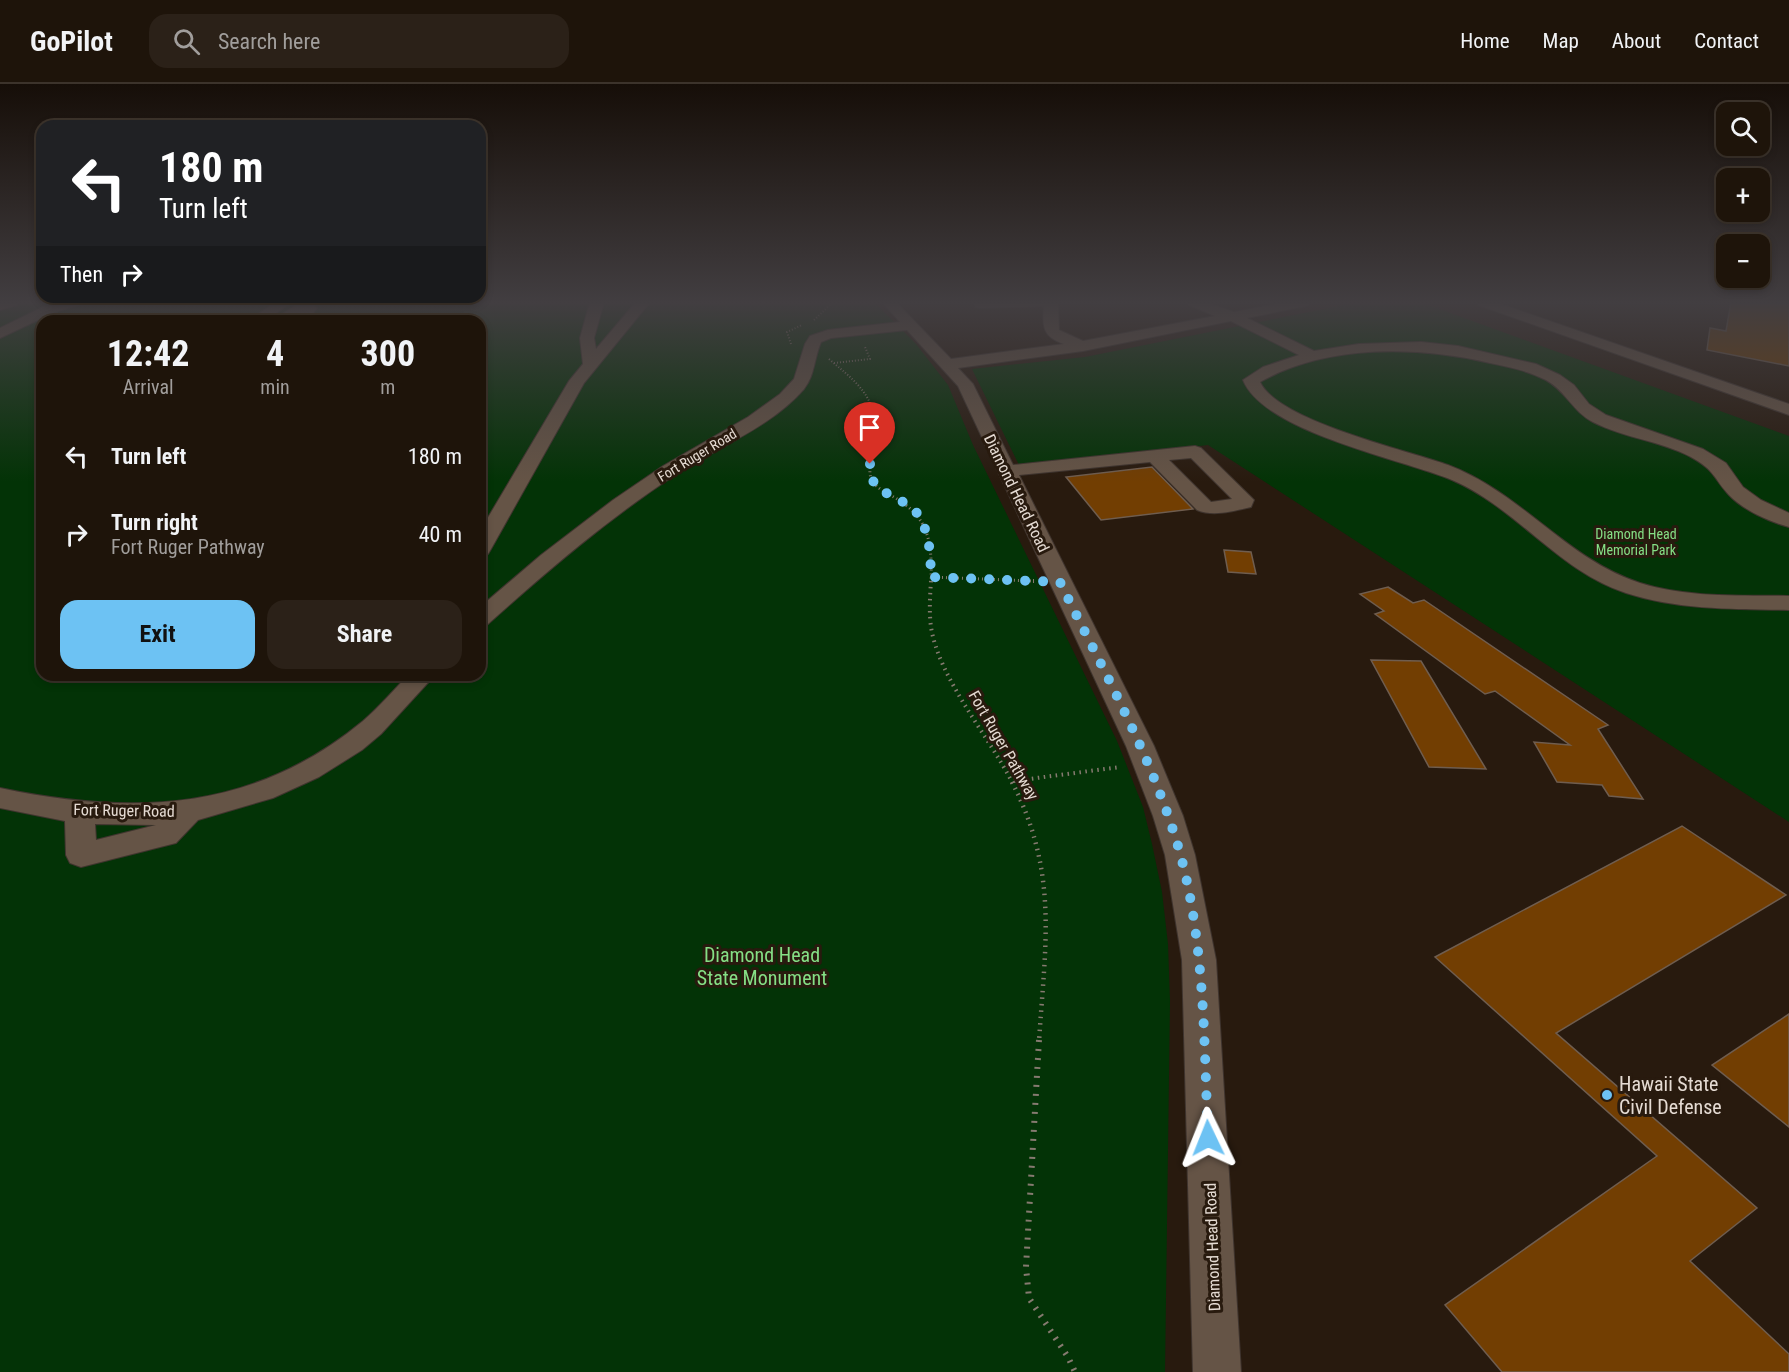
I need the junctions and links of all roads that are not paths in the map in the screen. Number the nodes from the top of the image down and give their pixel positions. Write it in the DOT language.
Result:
graph roads {
  1 [pos="808,362"];
  2 [pos="969,362"];
  3 [pos="1293,362"];
  4 [pos="1508,362"];
  5 [pos="1653,362"];
  6 [pos="590,363"];
  7 [pos="949,364"];
  8 [pos="1789,410"];
  9 [pos="1154,456"];
  10 [pos="1006,471"];
  11 [pos="1789,521"];
  12 [pos="486,539"];
  13 [pos="1789,603"];
  14 [pos="486,614"];
  15 [pos="416,681"];
  16 [pos="0,798"];
  17 [pos="189,811"];
  18 [pos="80,812"];
  19 [pos="1216,1372"];
  1 -- 14 [label="street, Fort Ruger Road"];
  2 -- 7 [label="street"];
  3 -- 13 [label="street"];
  4 -- 11 [label="street"];
  5 -- 8 [label="street"];
  6 -- 12 [label="street"];
  7 -- 10 [label="street, Diamond Head Road"];
  9 -- 10 [label="street"];
  10 -- 19 [label="street, Diamond Head Road"];
  15 -- 17 [label="street, Fort Ruger Road"];
  16 -- 18 [label="street, Fort Ruger Road"];
  17 -- 18 [label="street, Fort Ruger Road"];
  17 -- 18 [label="street"];
}
